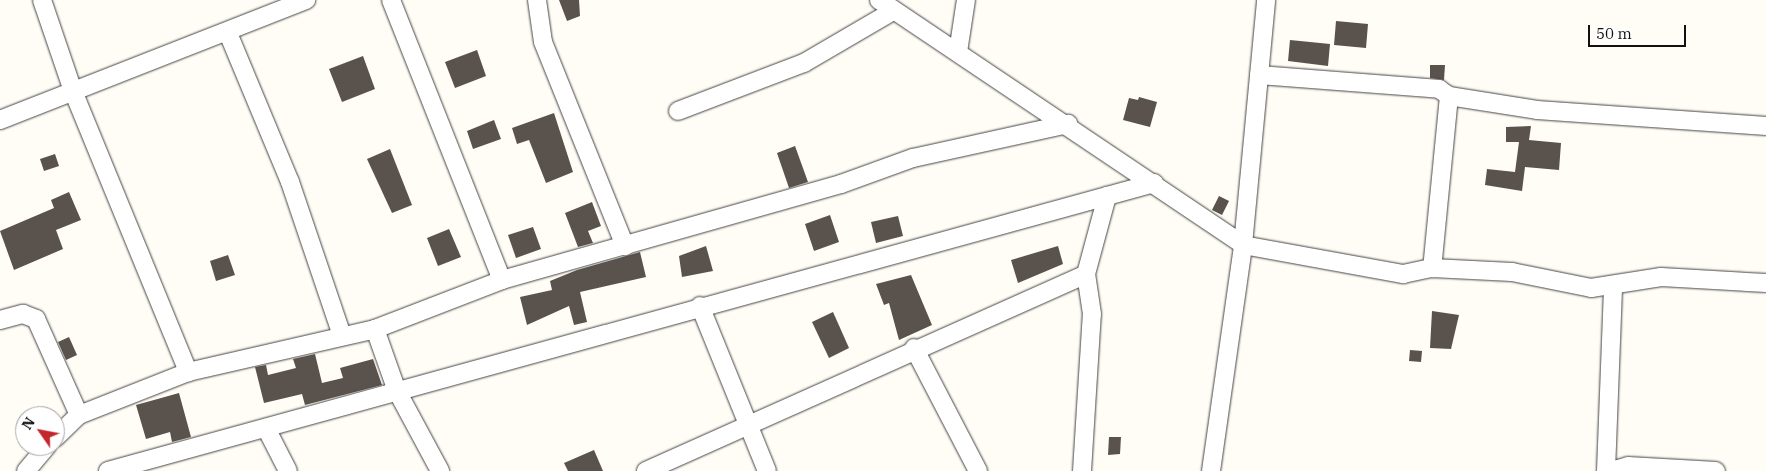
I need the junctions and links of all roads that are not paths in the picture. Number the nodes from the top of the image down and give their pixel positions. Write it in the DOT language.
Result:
graph roads {
  1 [pos="42,0"];
  2 [pos="306,0"];
  3 [pos="391,0"];
  4 [pos="538,0"];
  5 [pos="966,0"];
  6 [pos="1266,0"];
  7 [pos="886,6"];
  8 [pos="228,33"];
  9 [pos="958,52"];
  10 [pos="1259,75"];
  11 [pos="73,91"];
  12 [pos="1449,96"];
  13 [pos="678,111"];
  14 [pos="0,120"];
  15 [pos="1068,124"];
  16 [pos="1766,126"];
  17 [pos="1154,183"];
  18 [pos="1106,196"];
  19 [pos="1243,245"];
  20 [pos="625,246"];
  21 [pos="1432,268"];
  22 [pos="1086,274"];
  23 [pos="502,280"];
  24 [pos="1766,284"];
  25 [pos="1613,286"];
  26 [pos="700,306"];
  27 [pos="0,320"];
  28 [pos="375,329"];
  29 [pos="341,333"];
  30 [pos="914,348"];
  31 [pos="188,372"];
  32 [pos="397,391"];
  33 [pos="79,415"];
  34 [pos="745,425"];
  35 [pos="65,428"];
  36 [pos="266,428"];
  37 [pos="39,456"];
  38 [pos="26,471"];
  39 [pos="108,471"];
  40 [pos="288,471"];
  41 [pos="440,471"];
  42 [pos="646,471"];
  43 [pos="767,471"];
  44 [pos="978,471"];
  45 [pos="1082,471"];
  46 [pos="1211,471"];
  47 [pos="1606,471"];
  48 [pos="1611,471"];
  49 [pos="1716,471"];
  1 -- 11 [label="street"];
  2 -- 8 [label="street"];
  3 -- 23 [label="street"];
  4 -- 20 [label="street"];
  5 -- 9 [label="street"];
  6 -- 10 [label="street"];
  7 -- 9 [label="street"];
  7 -- 13 [label="street"];
  8 -- 11 [label="street"];
  8 -- 29 [label="street"];
  9 -- 15 [label="street"];
  10 -- 12 [label="street"];
  10 -- 19 [label="street"];
  11 -- 14 [label="street"];
  11 -- 31 [label="street"];
  12 -- 16 [label="street"];
  12 -- 21 [label="street"];
  15 -- 17 [label="street"];
  15 -- 20 [label="street"];
  17 -- 18 [label="street"];
  17 -- 19 [label="street"];
  18 -- 22 [label="street"];
  18 -- 26 [label="street"];
  19 -- 21 [label="street"];
  19 -- 46 [label="street"];
  20 -- 23 [label="street"];
  21 -- 25 [label="street"];
  22 -- 30 [label="street"];
  22 -- 45 [label="street"];
  23 -- 28 [label="street"];
  24 -- 25 [label="street"];
  25 -- 47 [label="street"];
  26 -- 32 [label="street"];
  26 -- 34 [label="street"];
  27 -- 33 [label="street"];
  28 -- 29 [label="street"];
  28 -- 32 [label="street"];
  29 -- 31 [label="street"];
  30 -- 34 [label="street"];
  30 -- 44 [label="street"];
  31 -- 33 [label="street"];
  32 -- 36 [label="street"];
  32 -- 41 [label="street"];
  33 -- 35 [label="street"];
  34 -- 42 [label="street"];
  34 -- 43 [label="street"];
  36 -- 39 [label="street"];
  36 -- 40 [label="street"];
  37 -- 38 [label="street"];
  48 -- 49 [label="street"];
}
